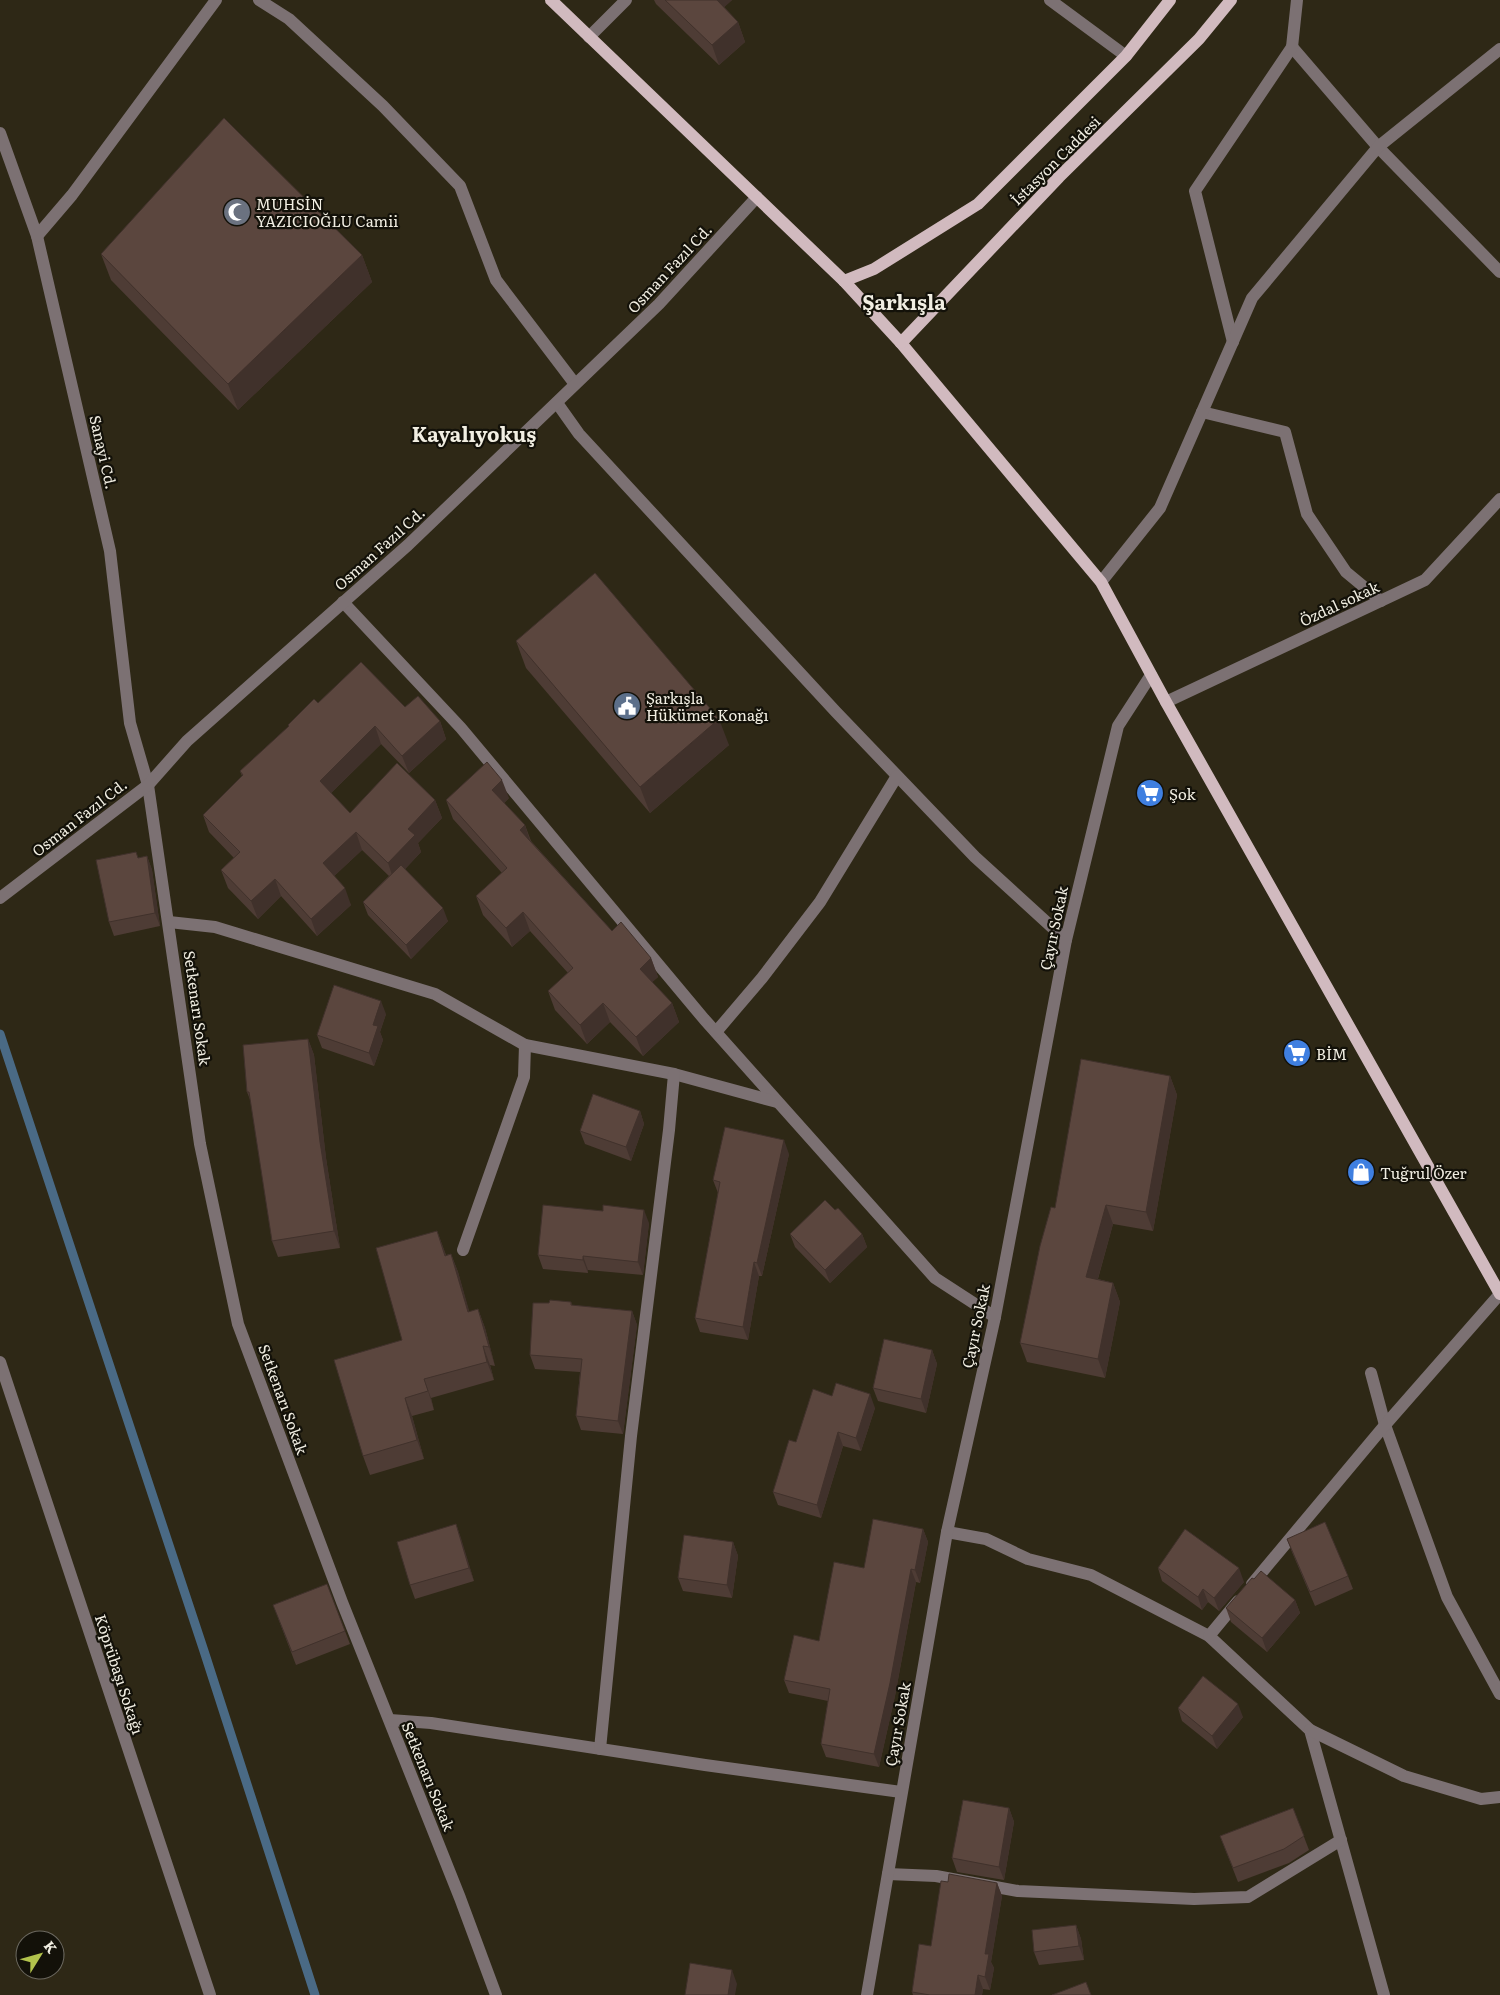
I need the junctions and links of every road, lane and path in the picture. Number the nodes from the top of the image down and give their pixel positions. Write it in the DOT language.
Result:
graph roads {
  1 [pos="216,0"];
  2 [pos="259,0"];
  3 [pos="551,0"];
  4 [pos="626,0"];
  5 [pos="1050,0"];
  6 [pos="1170,0"];
  7 [pos="1231,0"];
  8 [pos="1298,0"];
  9 [pos="589,37"];
  10 [pos="1292,47"];
  11 [pos="1500,49"];
  12 [pos="1126,56"];
  13 [pos="0,134"];
  14 [pos="1378,147"];
  15 [pos="757,197"];
  16 [pos="37,236"];
  17 [pos="1500,272"];
  18 [pos="844,281"];
  19 [pos="1233,342"];
  20 [pos="901,343"];
  21 [pos="575,384"];
  22 [pos="557,403"];
  23 [pos="1202,412"];
  24 [pos="1500,499"];
  25 [pos="1101,582"];
  26 [pos="1381,601"];
  27 [pos="343,602"];
  28 [pos="1151,675"];
  29 [pos="1166,702"];
  30 [pos="897,776"];
  31 [pos="148,785"];
  32 [pos="0,898"];
  33 [pos="169,922"];
  34 [pos="1066,940"];
  35 [pos="716,1032"];
  36 [pos="525,1045"];
  37 [pos="674,1074"];
  38 [pos="778,1102"];
  39 [pos="463,1250"];
  40 [pos="1500,1294"];
  41 [pos="994,1317"];
  42 [pos="0,1362"];
  43 [pos="1371,1373"];
  44 [pos="1385,1425"];
  45 [pos="947,1532"];
  46 [pos="1209,1636"];
  47 [pos="1500,1694"];
  48 [pos="390,1720"];
  49 [pos="1310,1730"];
  50 [pos="600,1749"];
  51 [pos="901,1792"];
  52 [pos="1500,1797"];
  53 [pos="1341,1840"];
  54 [pos="888,1874"];
  55 [pos="210,1995"];
  56 [pos="496,1995"];
  57 [pos="867,1995"];
  58 [pos="1384,1995"];
  1 -- 16 [label="street"];
  2 -- 21 [label="street"];
  3 -- 9 [label="main road"];
  4 -- 9 [label="street"];
  5 -- 12 [label="street"];
  6 -- 12 [label="main road, İstasyon Caddesi"];
  7 -- 20 [label="main road, İstasyon Caddesi"];
  8 -- 10 [label="street"];
  9 -- 15 [label="main road"];
  10 -- 14 [label="street"];
  10 -- 19 [label="street"];
  11 -- 14 [label="street"];
  12 -- 18 [label="main road, İstasyon Caddesi"];
  13 -- 16 [label="street, Sanayi Cd."];
  14 -- 17 [label="street"];
  14 -- 19 [label="street"];
  15 -- 18 [label="main road"];
  15 -- 21 [label="street, Osman Fazıl Cd."];
  16 -- 31 [label="street, Sanayi Cd."];
  18 -- 20 [label="main road"];
  19 -- 23 [label="street"];
  20 -- 25 [label="main road"];
  21 -- 22 [label="street, Osman Fazıl Cd."];
  22 -- 27 [label="street, Osman Fazıl Cd."];
  22 -- 30 [label="street"];
  23 -- 25 [label="street"];
  23 -- 26 [label="street"];
  24 -- 26 [label="street, Özdal sokak"];
  25 -- 28 [label="main road"];
  26 -- 29 [label="street, Özdal sokak"];
  27 -- 31 [label="street, Osman Fazıl Cd."];
  27 -- 35 [label="street"];
  28 -- 29 [label="main road"];
  28 -- 34 [label="street, Çayır Sokak"];
  29 -- 40 [label="main road"];
  30 -- 34 [label="street"];
  30 -- 35 [label="street"];
  31 -- 32 [label="street, Osman Fazıl Cd."];
  31 -- 33 [label="street, Setkenarı Sokak"];
  33 -- 36 [label="street"];
  33 -- 48 [label="street, Setkenarı Sokak"];
  34 -- 41 [label="street, Çayır Sokak"];
  35 -- 38 [label="street"];
  36 -- 37 [label="street"];
  36 -- 39 [label="street"];
  37 -- 38 [label="street"];
  37 -- 50 [label="street"];
  38 -- 41 [label="street"];
  40 -- 44 [label="street"];
  41 -- 45 [label="street, Çayır Sokak"];
  42 -- 55 [label="street, Köprübaşı Sokağı"];
  43 -- 44 [label="street"];
  44 -- 46 [label="street"];
  44 -- 47 [label="street"];
  45 -- 46 [label="street"];
  45 -- 51 [label="street, Çayır Sokak"];
  46 -- 49 [label="street"];
  48 -- 50 [label="street"];
  48 -- 56 [label="street, Setkenarı Sokak"];
  49 -- 52 [label="street"];
  49 -- 53 [label="street"];
  50 -- 51 [label="street"];
  51 -- 54 [label="street, Çayır Sokak"];
  53 -- 54 [label="street"];
  53 -- 58 [label="street"];
  54 -- 57 [label="street, Çayır Sokak"];
}
